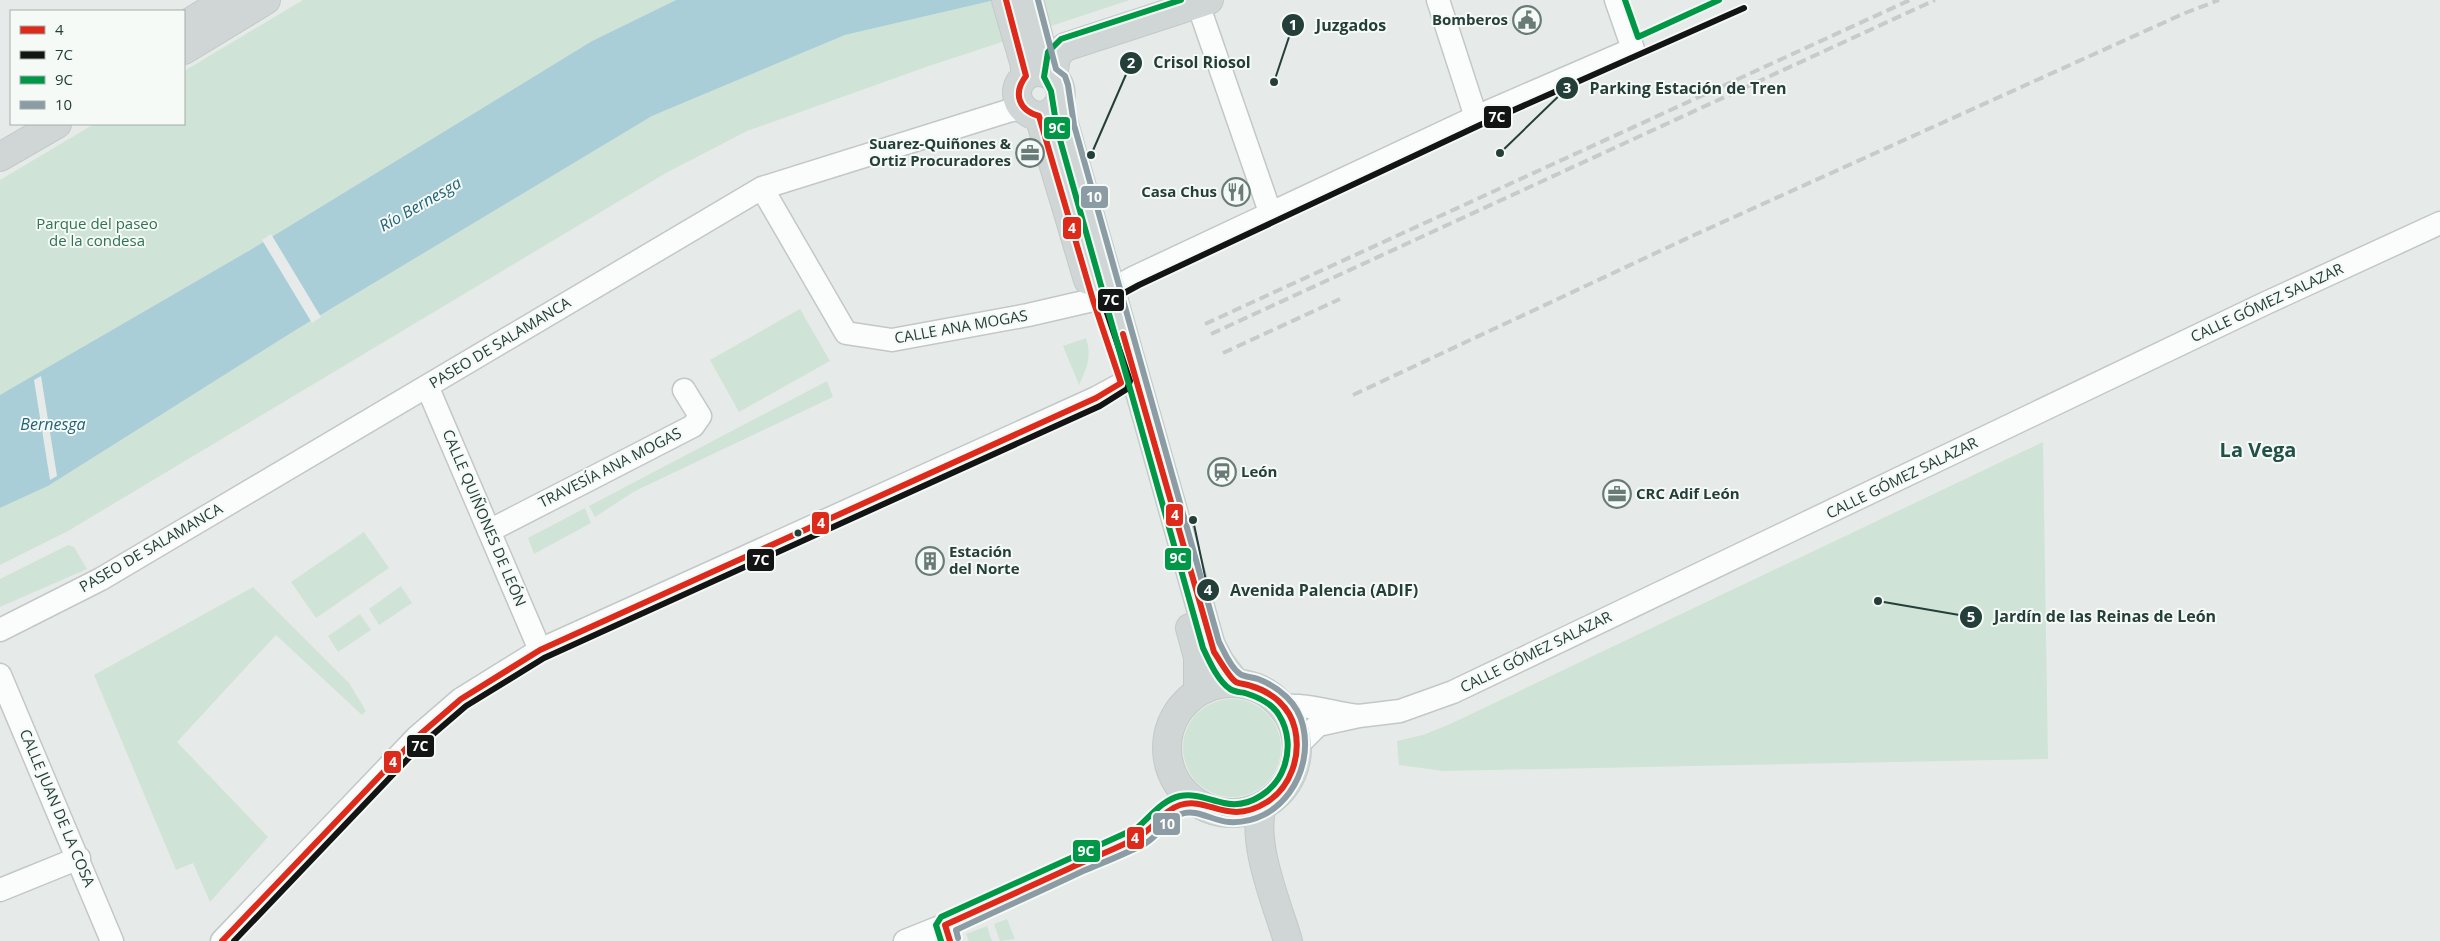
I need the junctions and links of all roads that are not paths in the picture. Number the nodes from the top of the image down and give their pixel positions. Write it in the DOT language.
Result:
graph roads {
  1 [pos="226,0"];
  2 [pos="266,0"];
  3 [pos="1438,0"];
  4 [pos="1616,0"];
  5 [pos="1204,2"];
  6 [pos="1023,13"];
  7 [pos="185,25"];
  8 [pos="1065,47"];
  9 [pos="185,49"];
  10 [pos="1041,92"];
  11 [pos="1476,117"];
  12 [pos="17,125"];
  13 [pos="55,125"];
  14 [pos="0,135"];
  15 [pos="0,157"];
  16 [pos="762,188"];
  17 [pos="1271,215"];
  18 [pos="2440,223"];
  19 [pos="1102,295"];
  20 [pos="1128,380"];
  21 [pos="427,386"];
  22 [pos="684,390"];
  23 [pos="489,530"];
  24 [pos="0,630"];
  25 [pos="540,650"];
  26 [pos="0,675"];
  27 [pos="1235,682"];
  28 [pos="1198,691"];
  29 [pos="1283,706"];
  30 [pos="1359,716"];
  31 [pos="1298,745"];
  32 [pos="1194,802"];
  33 [pos="1262,806"];
  34 [pos="1223,813"];
  35 [pos="79,858"];
  36 [pos="0,890"];
  37 [pos="947,933"];
  38 [pos="112,941"];
  39 [pos="222,941"];
  40 [pos="905,941"];
  41 [pos="1271,941"];
  42 [pos="1288,941"];
  1 -- 7 [label="main road"];
  2 -- 9 [label="main road"];
  3 -- 11 [label="street"];
  4 -- 11 [label="street"];
  5 -- 8 [label="main road"];
  5 -- 17 [label="street"];
  6 -- 8 [label="main road"];
  6 -- 10 [label="main road"];
  8 -- 10 [label="main road"];
  10 -- 16 [label="street, PASEO DE SALAMANCA"];
  10 -- 19 [label="main road"];
  11 -- 17 [label="street"];
  12 -- 14 [label="main road"];
  13 -- 15 [label="main road"];
  16 -- 19 [label="street, CALLE ANA MOGAS"];
  16 -- 21 [label="street, PASEO DE SALAMANCA"];
  17 -- 19 [label="street"];
  18 -- 30 [label="street, CALLE GÓMEZ SALAZAR"];
  19 -- 20 [label="main road"];
  20 -- 25 [label="street"];
  20 -- 27 [label="main road"];
  20 -- 28 [label="main road"];
  21 -- 23 [label="street, CALLE QUIÑONES DE LEÓN"];
  21 -- 24 [label="street, PASEO DE SALAMANCA"];
  22 -- 23 [label="street, TRAVESÍA ANA MOGAS"];
  23 -- 25 [label="street, CALLE QUIÑONES DE LEÓN"];
  25 -- 39 [label="street"];
  26 -- 35 [label="street, CALLE JUAN DE LA COSA"];
  27 -- 28 [label="main road"];
  27 -- 29 [label="main road"];
  28 -- 32 [label="main road"];
  29 -- 30 [label="street, CALLE GÓMEZ SALAZAR"];
  29 -- 31 [label="main road"];
  30 -- 31 [label="street, CALLE GÓMEZ SALAZAR"];
  31 -- 33 [label="main road"];
  32 -- 34 [label="main road"];
  32 -- 37 [label="street"];
  33 -- 34 [label="main road"];
  33 -- 42 [label="main road"];
  34 -- 41 [label="main road"];
  35 -- 36 [label="street"];
  35 -- 38 [label="street, CALLE JUAN DE LA COSA"];
  37 -- 40 [label="street"];
}
